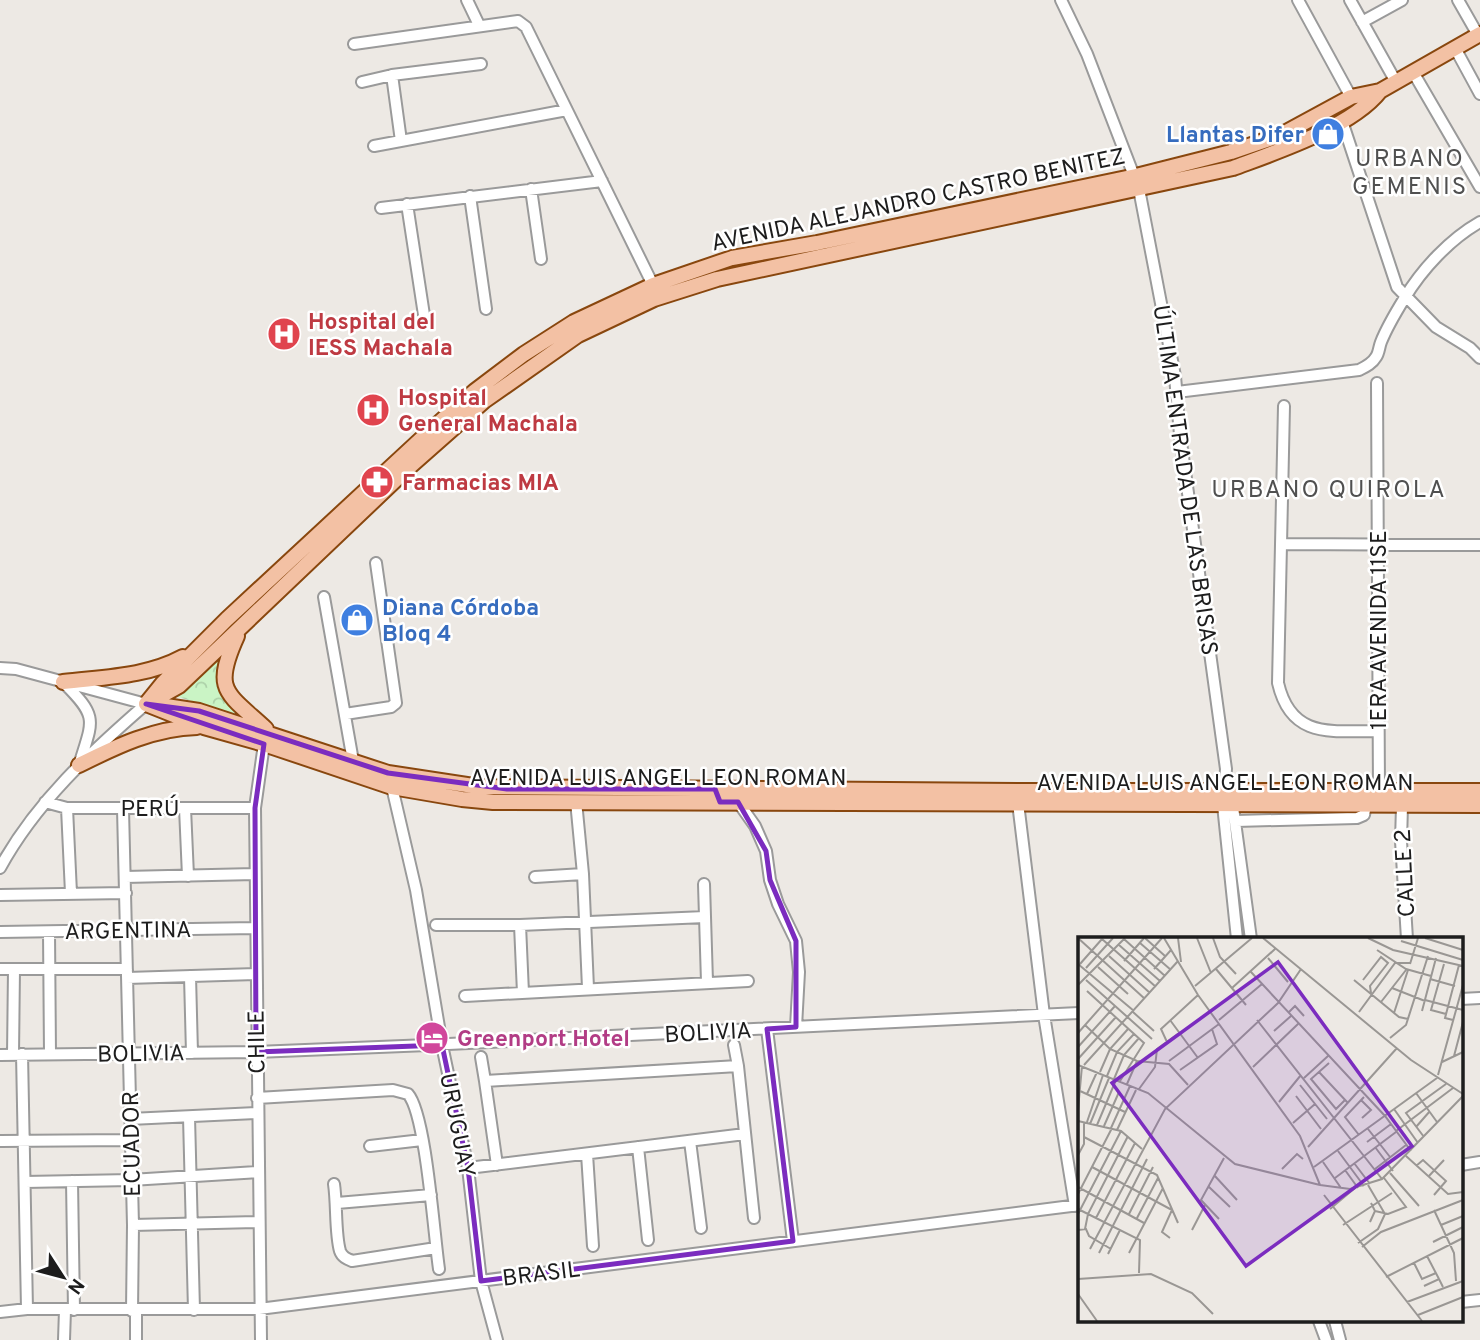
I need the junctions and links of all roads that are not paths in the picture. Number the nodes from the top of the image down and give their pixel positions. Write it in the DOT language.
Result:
graph roads {
  1 [pos="467,0"];
  2 [pos="1061,0"];
  3 [pos="1298,0"];
  4 [pos="1350,0"];
  5 [pos="1401,0"];
  6 [pos="1458,0"];
  7 [pos="1362,22"];
  8 [pos="479,25"];
  9 [pos="1479,35"];
  10 [pos="354,44"];
  11 [pos="1455,48"];
  12 [pos="481,64"];
  13 [pos="1413,72"];
  14 [pos="392,75"];
  15 [pos="362,82"];
  16 [pos="1396,82"];
  17 [pos="1380,91"];
  18 [pos="1480,93"];
  19 [pos="1351,97"];
  20 [pos="567,110"];
  21 [pos="1342,121"];
  22 [pos="401,141"];
  23 [pos="374,146"];
  24 [pos="602,181"];
  25 [pos="1137,183"];
  26 [pos="1480,187"];
  27 [pos="531,188"];
  28 [pos="470,196"];
  29 [pos="407,204"];
  30 [pos="381,208"];
  31 [pos="1480,222"];
  32 [pos="541,259"];
  33 [pos="653,292"];
  34 [pos="1405,297"];
  35 [pos="486,309"];
  36 [pos="424,315"];
  37 [pos="1480,358"];
  38 [pos="1377,383"];
  39 [pos="1177,392"];
  40 [pos="1284,406"];
  41 [pos="1281,544"];
  42 [pos="1379,545"];
  43 [pos="1480,545"];
  44 [pos="376,564"];
  45 [pos="324,597"];
  46 [pos="240,629"];
  47 [pos="197,649"];
  48 [pos="0,668"];
  49 [pos="62,682"];
  50 [pos="146,704"];
  51 [pos="345,714"];
  52 [pos="204,727"];
  53 [pos="1378,732"];
  54 [pos="266,738"];
  55 [pos="354,761"];
  56 [pos="79,765"];
  57 [pos="392,787"];
  58 [pos="715,789"];
  59 [pos="812,790"];
  60 [pos="1480,791"];
  61 [pos="1379,793"];
  62 [pos="738,796"];
  63 [pos="1227,796"];
  64 [pos="576,801"];
  65 [pos="45,802"];
  66 [pos="677,802"];
  67 [pos="757,802"];
  68 [pos="1018,803"];
  69 [pos="1366,805"];
  70 [pos="1480,805"];
  71 [pos="1402,806"];
  72 [pos="67,808"];
  73 [pos="184,808"];
  74 [pos="255,808"];
  75 [pos="123,809"];
  76 [pos="1236,821"];
  77 [pos="0,867"];
  78 [pos="255,874"];
  79 [pos="583,874"];
  80 [pos="188,876"];
  81 [pos="125,877"];
  82 [pos="534,877"];
  83 [pos="704,884"];
  84 [pos="126,892"];
  85 [pos="71,893"];
  86 [pos="0,895"];
  87 [pos="705,917"];
  88 [pos="584,923"];
  89 [pos="436,925"];
  90 [pos="520,925"];
  91 [pos="256,928"];
  92 [pos="127,929"];
  93 [pos="0,932"];
  94 [pos="49,932"];
  95 [pos="1237,937"];
  96 [pos="1251,937"];
  97 [pos="1407,937"];
  98 [pos="0,969"];
  99 [pos="13,969"];
  100 [pos="49,969"];
  101 [pos="127,973"];
  102 [pos="256,974"];
  103 [pos="190,976"];
  104 [pos="748,981"];
  105 [pos="707,982"];
  106 [pos="588,988"];
  107 [pos="523,993"];
  108 [pos="465,996"];
  109 [pos="1480,998"];
  110 [pos="1462,999"];
  111 [pos="1078,1013"];
  112 [pos="1044,1015"];
  113 [pos="796,1027"];
  114 [pos="767,1029"];
  115 [pos="442,1045"];
  116 [pos="734,1045"];
  117 [pos="256,1052"];
  118 [pos="129,1053"];
  119 [pos="192,1053"];
  120 [pos="50,1054"];
  121 [pos="0,1055"];
  122 [pos="17,1055"];
  123 [pos="481,1057"];
  124 [pos="738,1066"];
  125 [pos="485,1081"];
  126 [pos="257,1098"];
  127 [pos="257,1114"];
  128 [pos="189,1117"];
  129 [pos="131,1119"];
  130 [pos="746,1134"];
  131 [pos="24,1140"];
  132 [pos="130,1140"];
  133 [pos="422,1140"];
  134 [pos="0,1141"];
  135 [pos="690,1141"];
  136 [pos="370,1146"];
  137 [pos="638,1147"];
  138 [pos="587,1154"];
  139 [pos="1480,1163"];
  140 [pos="1462,1164"];
  141 [pos="497,1165"];
  142 [pos="468,1168"];
  143 [pos="258,1172"];
  144 [pos="190,1176"];
  145 [pos="131,1180"];
  146 [pos="72,1181"];
  147 [pos="25,1182"];
  148 [pos="334,1184"];
  149 [pos="431,1195"];
  150 [pos="337,1203"];
  151 [pos="1077,1206"];
  152 [pos="754,1218"];
  153 [pos="259,1222"];
  154 [pos="132,1225"];
  155 [pos="192,1225"];
  156 [pos="701,1228"];
  157 [pos="648,1240"];
  158 [pos="793,1241"];
  159 [pos="593,1246"];
  160 [pos="436,1248"];
  161 [pos="439,1269"];
  162 [pos="481,1281"];
  163 [pos="1480,1300"];
  164 [pos="1462,1302"];
  165 [pos="27,1309"];
  166 [pos="260,1309"];
  167 [pos="69,1310"];
  168 [pos="134,1310"];
  169 [pos="194,1310"];
  170 [pos="0,1312"];
  171 [pos="1319,1322"];
  172 [pos="1335,1322"];
  173 [pos="64,1340"];
  174 [pos="136,1340"];
  175 [pos="261,1340"];
  176 [pos="498,1340"];
  177 [pos="1326,1340"];
  178 [pos="1340,1340"];
  1 -- 8 [label="street"];
  2 -- 25 [label="street, ÚLTIMA ENTRADA DE LAS BRISAS"];
  3 -- 19 [label="street"];
  4 -- 7 [label="street"];
  5 -- 7 [label="street"];
  6 -- 9 [label="street"];
  7 -- 16 [label="street"];
  8 -- 10 [label="street"];
  8 -- 20 [label="street"];
  9 -- 11 [label="main road, AVENIDA ALEJANDRO CASTRO BENITEZ"];
  11 -- 13 [label="main road, AVENIDA ALEJANDRO CASTRO BENITEZ"];
  11 -- 18 [label="street"];
  12 -- 14 [label="street"];
  13 -- 16 [label="main road, AVENIDA ALEJANDRO CASTRO BENITEZ"];
  13 -- 26 [label="street"];
  14 -- 15 [label="street"];
  14 -- 22 [label="street"];
  16 -- 17 [label="main road, AVENIDA ALEJANDRO CASTRO BENITEZ"];
  17 -- 19 [label="main road, AVENIDA ALEJANDRO CASTRO BENITEZ"];
  17 -- 21 [label="main road, AVENIDA ALEJANDRO CASTRO BENITEZ"];
  19 -- 25 [label="main road, AVENIDA ALEJANDRO CASTRO BENITEZ"];
  20 -- 22 [label="street"];
  20 -- 24 [label="street"];
  21 -- 25 [label="main road, AVENIDA ALEJANDRO CASTRO BENITEZ"];
  21 -- 34 [label="street"];
  22 -- 23 [label="street"];
  24 -- 27 [label="street"];
  24 -- 33 [label="street"];
  25 -- 33 [label="main road, AVENIDA ALEJANDRO CASTRO BENITEZ"];
  25 -- 39 [label="street, ÚLTIMA ENTRADA DE LAS BRISAS"];
  27 -- 28 [label="street"];
  27 -- 32 [label="street"];
  28 -- 29 [label="street"];
  28 -- 35 [label="street"];
  29 -- 30 [label="street"];
  29 -- 36 [label="street"];
  31 -- 34 [label="street"];
  33 -- 46 [label="main road, AVENIDA ALEJANDRO CASTRO BENITEZ"];
  33 -- 47 [label="main road, AVENIDA ALEJANDRO CASTRO BENITEZ"];
  34 -- 37 [label="street"];
  34 -- 39 [label="street"];
  38 -- 42 [label="street, 1ERA AVENIDA 11SE"];
  39 -- 63 [label="street, ÚLTIMA ENTRADA DE LAS BRISAS"];
  40 -- 41 [label="street"];
  41 -- 42 [label="street"];
  41 -- 53 [label="street"];
  42 -- 43 [label="street"];
  42 -- 53 [label="street, 1ERA AVENIDA 11SE"];
  44 -- 51 [label="street"];
  45 -- 51 [label="street"];
  46 -- 50 [label="main road, AVENIDA ALEJANDRO CASTRO BENITEZ"];
  46 -- 54 [label="main road"];
  47 -- 49 [label="main road"];
  47 -- 50 [label="main road, AVENIDA ALEJANDRO CASTRO BENITEZ"];
  48 -- 49 [label="street"];
  49 -- 50 [label="street"];
  49 -- 56 [label="street"];
  50 -- 52 [label="main road, AVENIDA LUIS ANGEL LEON ROMAN"];
  50 -- 54 [label="main road, AVENIDA LUIS ANGEL LEON ROMAN"];
  50 -- 56 [label="street, AVENIDA ALEJANDRO CASTRO BENITEZ"];
  51 -- 55 [label="street"];
  52 -- 54 [label="main road, AVENIDA LUIS ANGEL LEON ROMAN"];
  52 -- 56 [label="main road"];
  53 -- 61 [label="street, 1ERA AVENIDA 11SE"];
  54 -- 55 [label="main road, AVENIDA LUIS ANGEL LEON ROMAN"];
  54 -- 57 [label="main road, AVENIDA LUIS ANGEL LEON ROMAN"];
  54 -- 74 [label="street, CHILE"];
  55 -- 58 [label="main road, AVENIDA LUIS ANGEL LEON ROMAN"];
  56 -- 65 [label="street, AVENIDA ALEJANDRO CASTRO BENITEZ"];
  57 -- 64 [label="main road, AVENIDA LUIS ANGEL LEON ROMAN"];
  57 -- 115 [label="street, URUGUAY"];
  58 -- 62 [label="main road, AVENIDA LUIS ANGEL LEON ROMAN"];
  58 -- 66 [label="main road"];
  59 -- 62 [label="main road, AVENIDA LUIS ANGEL LEON ROMAN"];
  59 -- 63 [label="main road, AVENIDA LUIS ANGEL LEON ROMAN"];
  59 -- 67 [label="main road"];
  60 -- 61 [label="main road, AVENIDA LUIS ANGEL LEON ROMAN"];
  61 -- 63 [label="main road, AVENIDA LUIS ANGEL LEON ROMAN"];
  62 -- 66 [label="main road, AVENIDA LUIS ANGEL LEON ROMAN"];
  62 -- 67 [label="main road, AVENIDA LUIS ANGEL LEON ROMAN"];
  62 -- 113 [label="street"];
  63 -- 68 [label="main road, AVENIDA LUIS ANGEL LEON ROMAN"];
  63 -- 69 [label="main road, AVENIDA LUIS ANGEL LEON ROMAN"];
  63 -- 76 [label="street, ÚLTIMA ENTRADA DE LAS BRISAS"];
  63 -- 95 [label="street, ÚLTIMA ENTRADA DE LAS BRISAS"];
  64 -- 66 [label="main road, AVENIDA LUIS ANGEL LEON ROMAN"];
  64 -- 79 [label="street"];
  65 -- 72 [label="street, PERÚ"];
  65 -- 77 [label="street, AVENIDA ALEJANDRO CASTRO BENITEZ"];
  67 -- 68 [label="main road, AVENIDA LUIS ANGEL LEON ROMAN"];
  68 -- 112 [label="street"];
  69 -- 71 [label="main road, AVENIDA LUIS ANGEL LEON ROMAN"];
  69 -- 76 [label="street"];
  70 -- 71 [label="main road, AVENIDA LUIS ANGEL LEON ROMAN"];
  71 -- 97 [label="street, CALLE 2"];
  72 -- 75 [label="street, PERÚ"];
  72 -- 85 [label="street"];
  73 -- 74 [label="street, PERÚ"];
  73 -- 75 [label="street, PERÚ"];
  73 -- 80 [label="street"];
  74 -- 78 [label="street, CHILE"];
  75 -- 81 [label="street, ECUADOR"];
  76 -- 96 [label="street, ÚLTIMA ENTRADA DE LAS BRISAS"];
  78 -- 80 [label="street"];
  78 -- 91 [label="street, CHILE"];
  79 -- 82 [label="street"];
  79 -- 88 [label="street"];
  80 -- 81 [label="street"];
  81 -- 84 [label="street, ECUADOR"];
  83 -- 87 [label="street"];
  84 -- 85 [label="street"];
  84 -- 92 [label="street, ECUADOR"];
  85 -- 86 [label="street"];
  87 -- 88 [label="street"];
  87 -- 105 [label="street"];
  88 -- 90 [label="street"];
  88 -- 106 [label="street"];
  89 -- 90 [label="street"];
  90 -- 107 [label="street"];
  91 -- 92 [label="street, ARGENTINA"];
  91 -- 102 [label="street, CHILE"];
  92 -- 94 [label="street, ARGENTINA"];
  92 -- 101 [label="street, ECUADOR"];
  93 -- 94 [label="street, ARGENTINA"];
  94 -- 100 [label="street"];
  98 -- 99 [label="street"];
  99 -- 100 [label="street"];
  99 -- 122 [label="street"];
  100 -- 101 [label="street"];
  100 -- 120 [label="street"];
  101 -- 103 [label="street"];
  101 -- 118 [label="street, ECUADOR"];
  102 -- 103 [label="street"];
  102 -- 117 [label="street, CHILE"];
  103 -- 119 [label="street"];
  104 -- 105 [label="street"];
  105 -- 106 [label="street"];
  106 -- 107 [label="street"];
  107 -- 108 [label="street"];
  109 -- 110 [label="street"];
  111 -- 112 [label="street, BOLIVIA"];
  112 -- 113 [label="street, BOLIVIA"];
  112 -- 151 [label="street"];
  113 -- 114 [label="street, BOLIVIA"];
  114 -- 115 [label="street, BOLIVIA"];
  114 -- 158 [label="street"];
  115 -- 117 [label="street, BOLIVIA"];
  115 -- 142 [label="street, URUGUAY"];
  116 -- 124 [label="street"];
  117 -- 119 [label="street, BOLIVIA"];
  117 -- 126 [label="street, CHILE"];
  118 -- 119 [label="street, BOLIVIA"];
  118 -- 120 [label="street, BOLIVIA"];
  118 -- 129 [label="street, ECUADOR"];
  120 -- 122 [label="street, BOLIVIA"];
  121 -- 122 [label="street, BOLIVIA"];
  122 -- 131 [label="street"];
  123 -- 125 [label="street"];
  124 -- 125 [label="street"];
  124 -- 130 [label="street"];
  125 -- 141 [label="street"];
  126 -- 127 [label="street, CHILE"];
  126 -- 133 [label="street"];
  127 -- 128 [label="street"];
  127 -- 143 [label="street, CHILE"];
  128 -- 129 [label="street"];
  128 -- 144 [label="street"];
  129 -- 132 [label="street, ECUADOR"];
  130 -- 135 [label="street"];
  130 -- 152 [label="street"];
  131 -- 132 [label="street"];
  131 -- 134 [label="street"];
  131 -- 147 [label="street"];
  132 -- 145 [label="street, ECUADOR"];
  133 -- 136 [label="street"];
  133 -- 149 [label="street"];
  135 -- 137 [label="street"];
  135 -- 156 [label="street"];
  137 -- 138 [label="street"];
  137 -- 157 [label="street"];
  138 -- 141 [label="street"];
  138 -- 159 [label="street"];
  139 -- 140 [label="street"];
  141 -- 142 [label="street"];
  142 -- 162 [label="street, URUGUAY"];
  143 -- 144 [label="street"];
  143 -- 153 [label="street, CHILE"];
  144 -- 145 [label="street"];
  144 -- 155 [label="street"];
  145 -- 146 [label="street"];
  145 -- 154 [label="street, ECUADOR"];
  146 -- 147 [label="street"];
  146 -- 167 [label="street"];
  147 -- 165 [label="street"];
  148 -- 150 [label="street"];
  149 -- 150 [label="street"];
  149 -- 160 [label="street"];
  150 -- 160 [label="street"];
  151 -- 158 [label="street, BRASIL"];
  153 -- 155 [label="street"];
  153 -- 166 [label="street, CHILE"];
  154 -- 155 [label="street"];
  154 -- 168 [label="street, ECUADOR"];
  155 -- 169 [label="street"];
  158 -- 162 [label="street, BRASIL"];
  160 -- 161 [label="street"];
  162 -- 166 [label="street, BRASIL"];
  162 -- 176 [label="street, URUGUAY"];
  163 -- 164 [label="street"];
  165 -- 167 [label="street, BRASIL"];
  165 -- 170 [label="street, BRASIL"];
  166 -- 169 [label="street, BRASIL"];
  166 -- 175 [label="street, CHILE"];
  167 -- 168 [label="street, BRASIL"];
  167 -- 173 [label="street"];
  168 -- 169 [label="street, BRASIL"];
  168 -- 174 [label="street, ECUADOR"];
  171 -- 177 [label="street"];
  172 -- 178 [label="street"];
}
